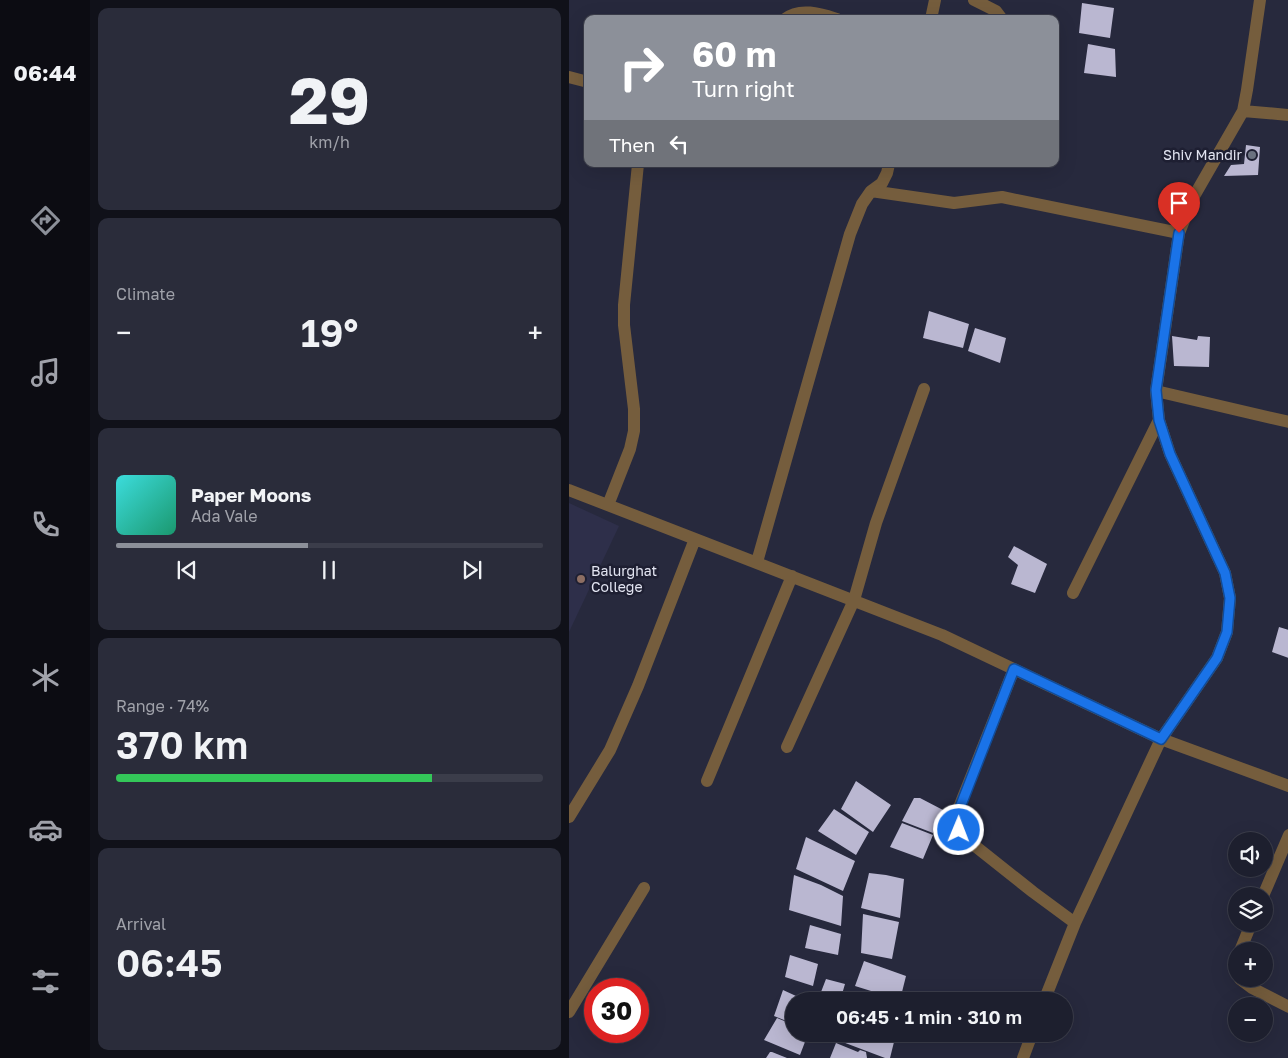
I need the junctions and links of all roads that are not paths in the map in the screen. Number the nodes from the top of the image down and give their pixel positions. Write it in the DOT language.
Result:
graph roads {
  1 [pos="935,0"];
  2 [pos="974,0"];
  3 [pos="1260,0"];
  4 [pos="791,15"];
  5 [pos="819,15"];
  6 [pos="932,15"];
  7 [pos="999,15"];
  8 [pos="569,77"];
  9 [pos="584,81"];
  10 [pos="1243,111"];
  11 [pos="1288,115"];
  12 [pos="638,167"];
  13 [pos="888,167"];
  14 [pos="871,191"];
  15 [pos="1179,233"];
  16 [pos="924,389"];
  17 [pos="1156,390"];
  18 [pos="1159,420"];
  19 [pos="1288,422"];
  20 [pos="569,490"];
  21 [pos="608,505"];
  22 [pos="695,539"];
  23 [pos="757,562"];
  24 [pos="792,576"];
  25 [pos="1073,593"];
  26 [pos="854,600"];
  27 [pos="1014,669"];
  28 [pos="1161,739"];
  29 [pos="787,747"];
  30 [pos="707,781"];
  31 [pos="1288,786"];
  32 [pos="569,817"];
  33 [pos="1288,835"];
  34 [pos="1267,887"];
  35 [pos="644,888"];
  36 [pos="1075,923"];
  37 [pos="1250,987"];
  38 [pos="1048,992"];
  39 [pos="1288,1008"];
  40 [pos="569,1012"];
  41 [pos="1029,1042"];
  42 [pos="1023,1058"];
  1 -- 6 [label="street"];
  2 -- 7 [label="street"];
  3 -- 10 [label="street"];
  4 -- 5 [label="street"];
  8 -- 9 [label="street"];
  10 -- 11 [label="street"];
  10 -- 15 [label="street"];
  12 -- 21 [label="street"];
  13 -- 14 [label="street"];
  14 -- 15 [label="street"];
  14 -- 23 [label="street"];
  15 -- 17 [label="street"];
  16 -- 26 [label="street"];
  17 -- 18 [label="street"];
  17 -- 19 [label="street"];
  18 -- 25 [label="street"];
  18 -- 28 [label="street"];
  20 -- 21 [label="street"];
  21 -- 22 [label="street"];
  22 -- 23 [label="street"];
  22 -- 32 [label="street"];
  23 -- 24 [label="street"];
  24 -- 26 [label="street"];
  24 -- 30 [label="street"];
  26 -- 27 [label="street"];
  26 -- 29 [label="street"];
  27 -- 28 [label="street"];
  27 -- 36 [label="street"];
  28 -- 31 [label="street"];
  28 -- 36 [label="street"];
  33 -- 34 [label="street"];
  35 -- 40 [label="street"];
  36 -- 38 [label="street"];
  37 -- 39 [label="street"];
  41 -- 42 [label="street"];
}
